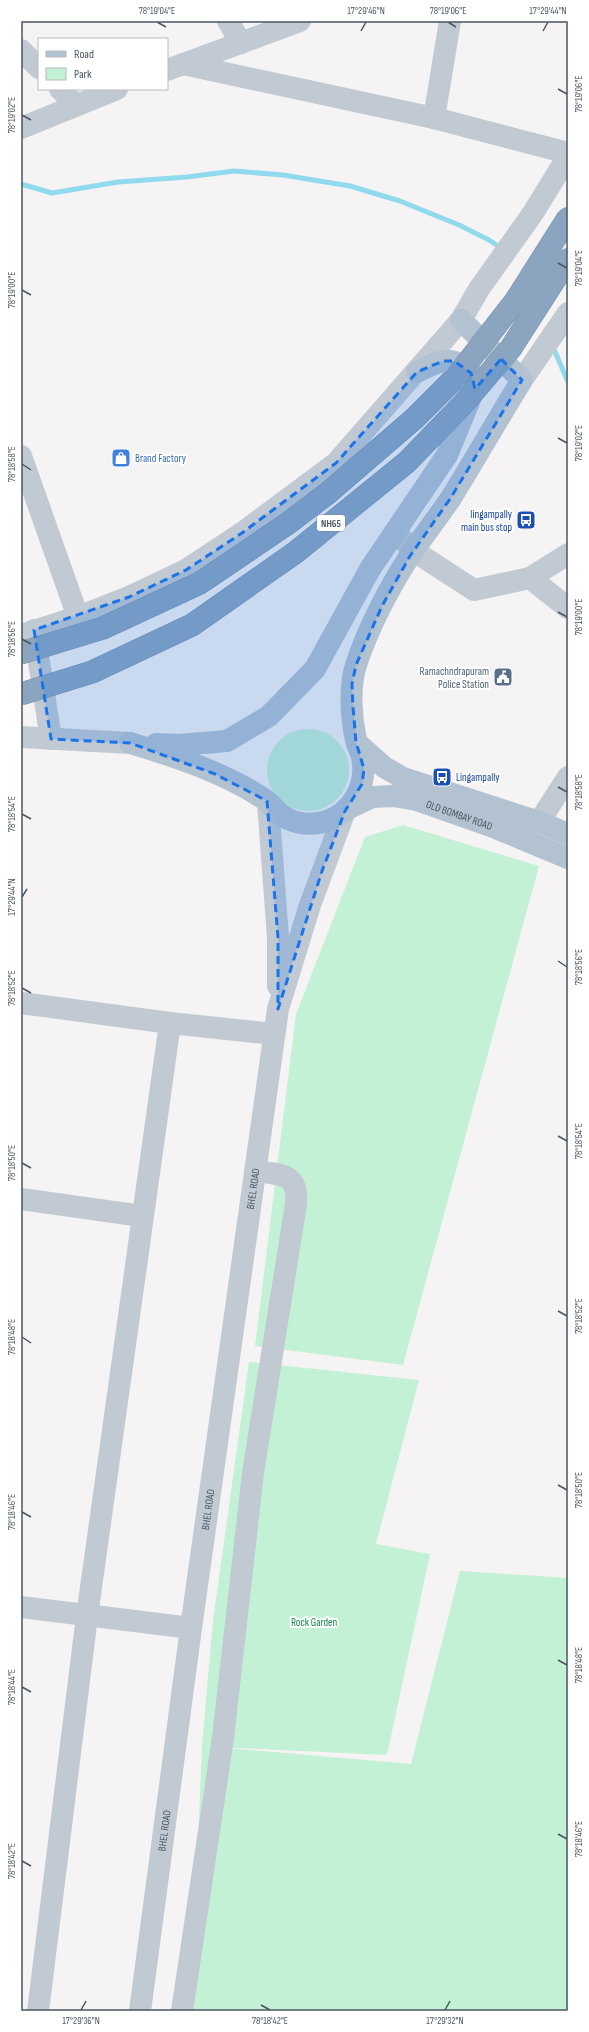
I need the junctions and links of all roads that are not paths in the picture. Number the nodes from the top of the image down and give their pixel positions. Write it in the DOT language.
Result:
graph roads {
  1 [pos="228,21"];
  2 [pos="300,21"];
  3 [pos="450,21"];
  4 [pos="241,43"];
  5 [pos="21,50"];
  6 [pos="38,67"];
  7 [pos="175,67"];
  8 [pos="61,90"];
  9 [pos="114,90"];
  10 [pos="76,105"];
  11 [pos="434,118"];
  12 [pos="21,128"];
  13 [pos="568,154"];
  14 [pos="568,218"];
  15 [pos="568,259"];
  16 [pos="568,313"];
  17 [pos="461,320"];
  18 [pos="417,372"];
  19 [pos="522,380"];
  20 [pos="480,449"];
  21 [pos="21,456"];
  22 [pos="436,472"];
  23 [pos="30,504"];
  24 [pos="396,532"];
  25 [pos="414,551"];
  26 [pos="568,554"];
  27 [pos="530,578"];
  28 [pos="568,608"];
  29 [pos="78,617"];
  30 [pos="28,633"];
  31 [pos="21,653"];
  32 [pos="21,694"];
  33 [pos="21,737"];
  34 [pos="51,739"];
  35 [pos="356,742"];
  36 [pos="130,743"];
  37 [pos="568,777"];
  38 [pos="268,803"];
  39 [pos="346,810"];
  40 [pos="539,822"];
  41 [pos="568,834"];
  42 [pos="568,858"];
  43 [pos="21,1003"];
  44 [pos="278,1009"];
  45 [pos="170,1023"];
  46 [pos="274,1034"];
  47 [pos="255,1171"];
  48 [pos="21,1199"];
  49 [pos="142,1216"];
  50 [pos="21,1607"];
  51 [pos="87,1616"];
  52 [pos="191,1628"];
  53 [pos="38,2011"];
  54 [pos="140,2011"];
  55 [pos="182,2011"];
  1 -- 4 [label="street"];
  2 -- 4 [label="street"];
  3 -- 11 [label="street"];
  4 -- 7 [label="street"];
  5 -- 6 [label="street"];
  7 -- 11 [label="street"];
  8 -- 10 [label="street"];
  9 -- 10 [label="street"];
  10 -- 12 [label="street"];
  11 -- 13 [label="street"];
  13 -- 17 [label="street"];
  14 -- 31 [label="highway, NH65, bridge"];
  15 -- 32 [label="highway, NH65, bridge"];
  16 -- 19 [label="street"];
  17 -- 18 [label="street"];
  17 -- 19 [label="main road"];
  18 -- 22 [label="main road"];
  18 -- 29 [label="street"];
  19 -- 20 [label="main road"];
  20 -- 22 [label="main road"];
  20 -- 25 [label="main road"];
  21 -- 23 [label="street"];
  22 -- 24 [label="main road"];
  23 -- 29 [label="street"];
  24 -- 25 [label="street"];
  24 -- 36 [label="main road"];
  25 -- 27 [label="street"];
  25 -- 35 [label="main road"];
  26 -- 27 [label="street"];
  27 -- 28 [label="street"];
  29 -- 30 [label="street"];
  30 -- 34 [label="street"];
  33 -- 34 [label="street"];
  34 -- 36 [label="street"];
  35 -- 39 [label="main road"];
  35 -- 40 [label="main road, OLD BOMBAY ROAD"];
  36 -- 38 [label="main road, OLD BOMBAY ROAD"];
  37 -- 40 [label="street"];
  38 -- 39 [label="main road, OLD BOMBAY ROAD"];
  38 -- 44 [label="street"];
  39 -- 42 [label="main road, OLD BOMBAY ROAD"];
  39 -- 44 [label="street"];
  40 -- 41 [label="main road, OLD BOMBAY ROAD"];
  43 -- 45 [label="street"];
  44 -- 46 [label="street, BHEL ROAD"];
  45 -- 46 [label="street"];
  45 -- 49 [label="street"];
  46 -- 47 [label="street, BHEL ROAD"];
  47 -- 52 [label="street, BHEL ROAD"];
  47 -- 55 [label="street"];
  48 -- 49 [label="street"];
  49 -- 51 [label="street"];
  50 -- 51 [label="street"];
  51 -- 52 [label="street"];
  51 -- 53 [label="street"];
  52 -- 54 [label="street, BHEL ROAD"];
}
